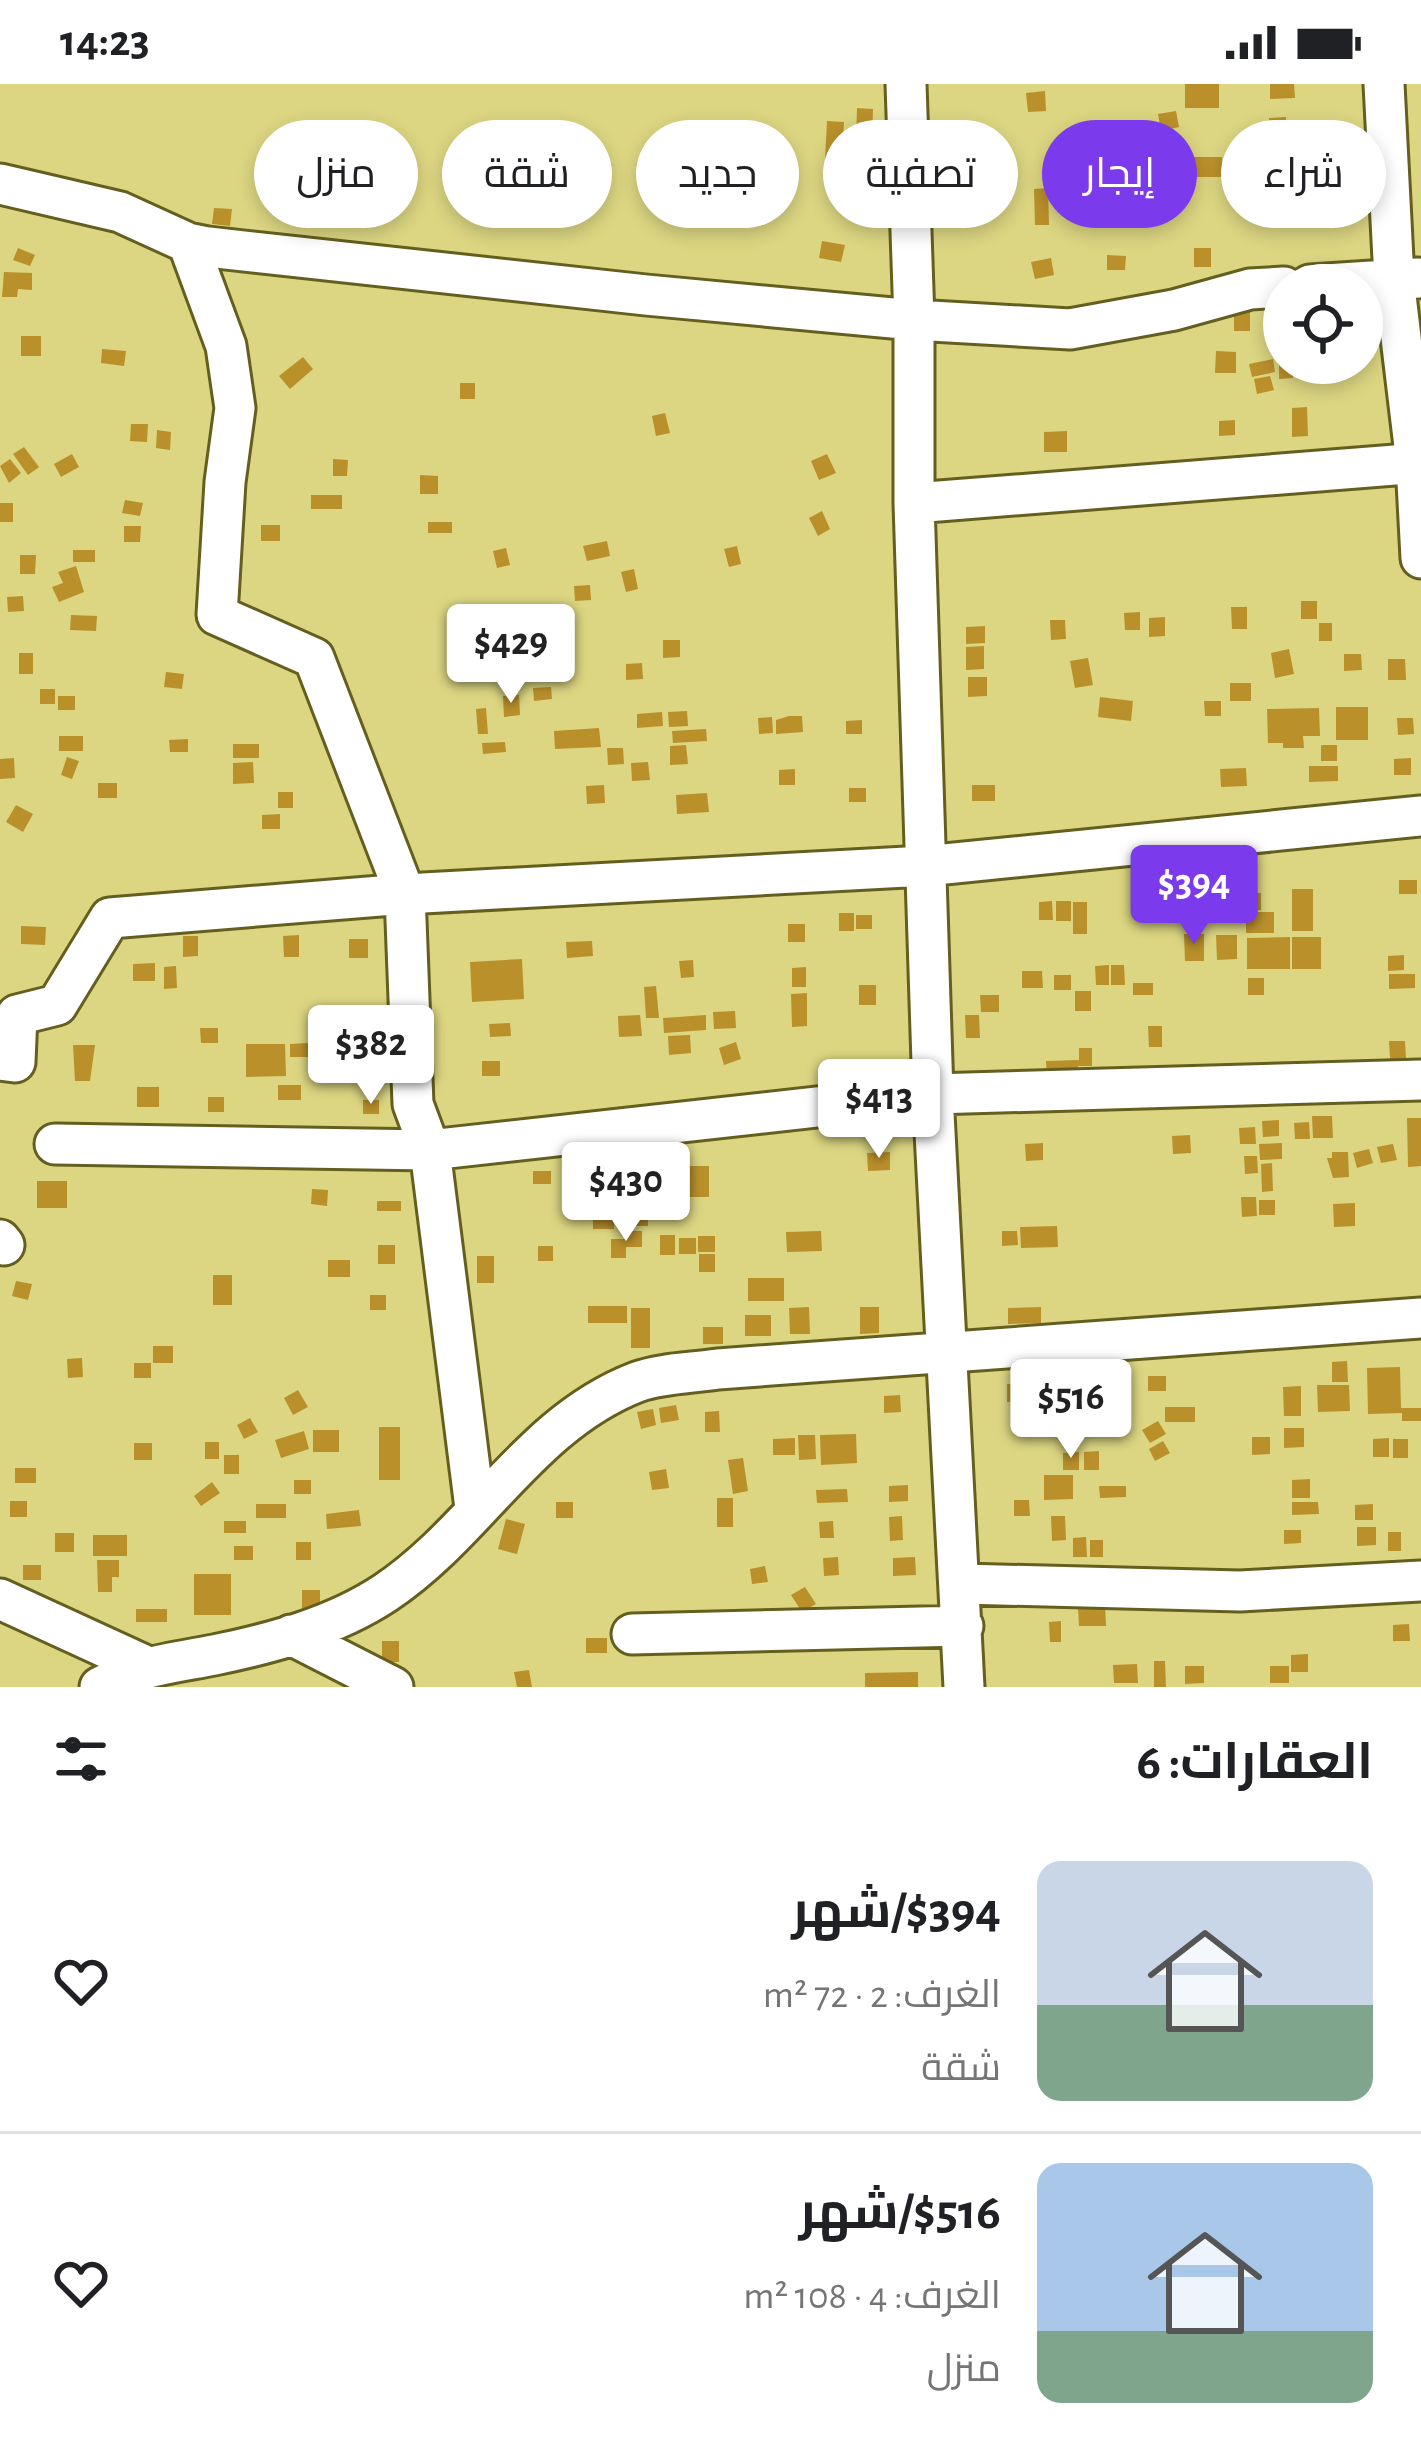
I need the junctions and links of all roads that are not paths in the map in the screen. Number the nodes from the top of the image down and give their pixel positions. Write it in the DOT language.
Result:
graph roads {
  1 [pos="906,84"];
  2 [pos="1384,84"];
  3 [pos="9,192"];
  4 [pos="188,243"];
  5 [pos="1407,278"];
  6 [pos="1263,288"];
  7 [pos="914,320"];
  8 [pos="1419,463"];
  9 [pos="914,503"];
  10 [pos="1421,558"];
  11 [pos="1421,816"];
  12 [pos="925,866"];
  13 [pos="405,894"];
  14 [pos="0,1060"];
  15 [pos="1421,1080"];
  16 [pos="933,1094"];
  17 [pos="55,1144"];
  18 [pos="430,1150"];
  19 [pos="1421,1318"];
  20 [pos="947,1354"];
  21 [pos="476,1508"];
  22 [pos="1421,1581"];
  23 [pos="962,1584"];
  24 [pos="0,1600"];
  25 [pos="963,1626"];
  26 [pos="632,1634"];
  27 [pos="291,1635"];
  28 [pos="146,1666"];
  29 [pos="100,1687"];
  30 [pos="393,1687"];
  31 [pos="964,1687"];
  1 -- 7 [label="street"];
  2 -- 5 [label="street"];
  3 -- 4 [label="street"];
  4 -- 7 [label="street"];
  4 -- 13 [label="street"];
  5 -- 8 [label="street"];
  6 -- 7 [label="street"];
  7 -- 9 [label="street"];
  8 -- 9 [label="street"];
  8 -- 10 [label="street"];
  9 -- 12 [label="street"];
  11 -- 12 [label="street"];
  12 -- 13 [label="street"];
  12 -- 16 [label="street"];
  13 -- 14 [label="street"];
  13 -- 18 [label="street"];
  15 -- 16 [label="street"];
  16 -- 18 [label="street"];
  16 -- 20 [label="street"];
  17 -- 18 [label="street"];
  18 -- 21 [label="street"];
  19 -- 20 [label="street"];
  20 -- 21 [label="street"];
  20 -- 23 [label="street"];
  21 -- 27 [label="street"];
  22 -- 23 [label="street"];
  23 -- 25 [label="street"];
  24 -- 28 [label="street"];
  25 -- 26 [label="street"];
  25 -- 31 [label="street"];
  27 -- 28 [label="street"];
  27 -- 30 [label="street"];
  28 -- 29 [label="street"];
}
